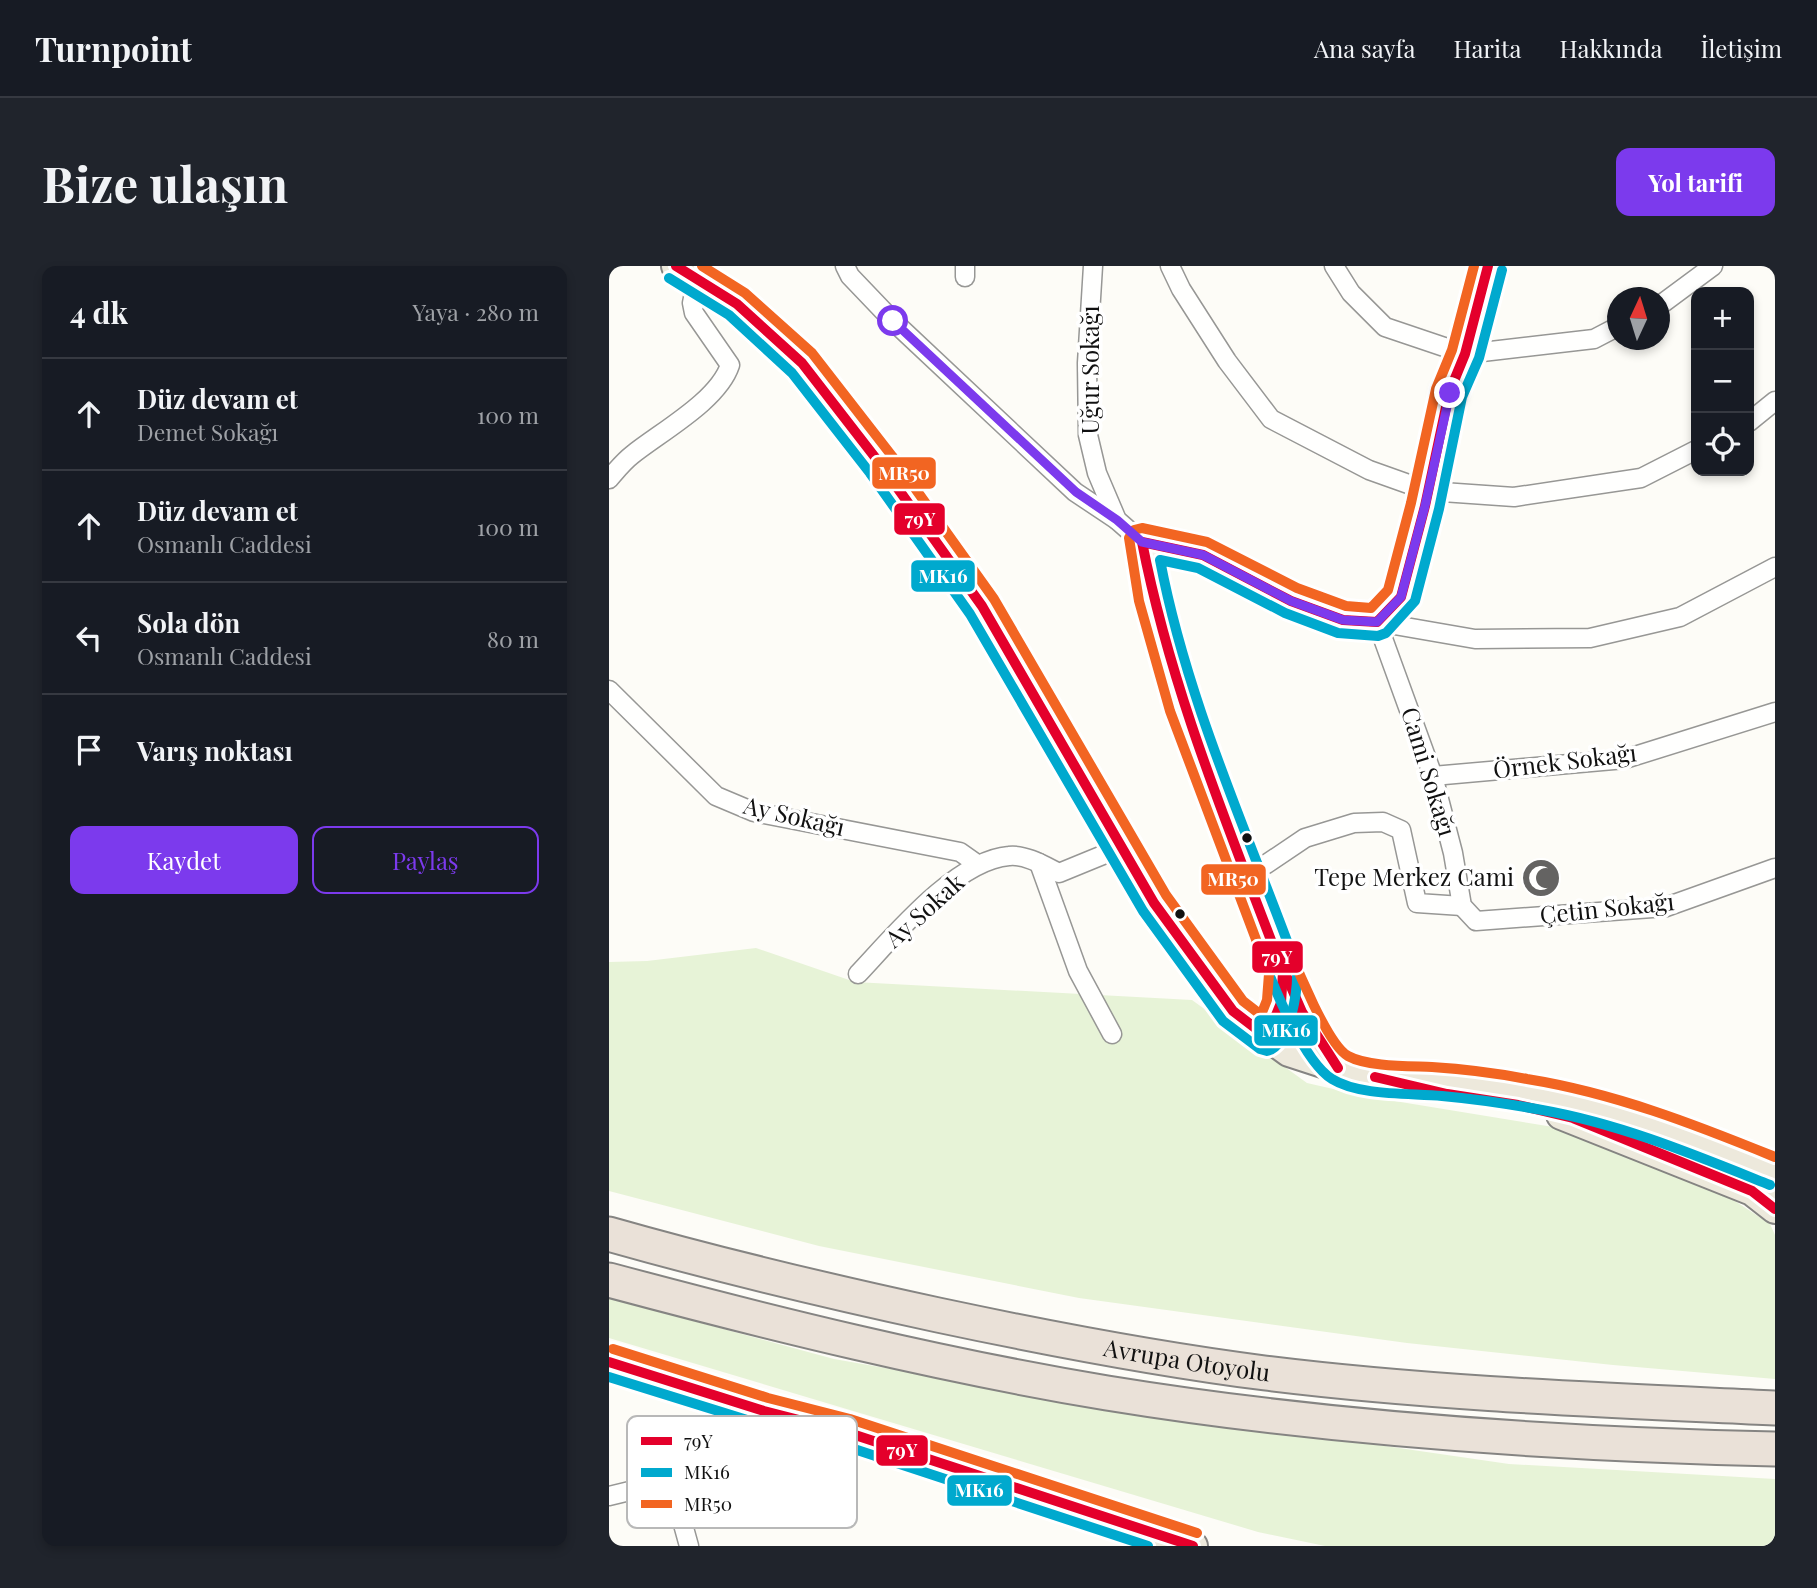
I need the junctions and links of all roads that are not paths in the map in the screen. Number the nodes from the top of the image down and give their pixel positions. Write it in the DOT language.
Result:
graph roads {
  1 [pos="845,266"];
  2 [pos="1093,266"];
  3 [pos="1170,266"];
  4 [pos="1334,266"];
  5 [pos="1488,266"];
  6 [pos="1713,266"];
  7 [pos="686,272"];
  8 [pos="1670,298"];
  9 [pos="1607,332"];
  10 [pos="1465,354"];
  11 [pos="1775,401"];
  12 [pos="1754,418"];
  13 [pos="1691,453"];
  14 [pos="609,479"];
  15 [pos="1428,491"];
  16 [pos="1117,520"];
  17 [pos="1142,542"];
  18 [pos="1775,566"];
  19 [pos="1377,622"];
  20 [pos="609,690"];
  21 [pos="1775,712"];
  22 [pos="1433,776"];
  23 [pos="1120,848"];
  24 [pos="1039,863"];
  25 [pos="978,864"];
  26 [pos="1775,869"];
  27 [pos="1247,877"];
  28 [pos="1462,906"];
  29 [pos="1283,972"];
  30 [pos="858,974"];
  31 [pos="1112,1034"];
  32 [pos="1267,1037"];
  33 [pos="1338,1068"];
  34 [pos="1375,1077"];
  35 [pos="1775,1172"];
  36 [pos="1775,1209"];
  37 [pos="609,1234"];
  38 [pos="609,1280"];
  39 [pos="609,1363"];
  40 [pos="1775,1408"];
  41 [pos="784,1416"];
  42 [pos="857,1436"];
  43 [pos="1775,1449"];
  44 [pos="627,1492"];
  45 [pos="609,1496"];
  46 [pos="684,1528"];
  47 [pos="689,1546"];
  48 [pos="1193,1546"];
  1 -- 16 [label="street"];
  2 -- 16 [label="street, Uğur Sokağı"];
  3 -- 15 [label="street"];
  4 -- 10 [label="street"];
  5 -- 10 [label="main road"];
  6 -- 8 [label="street"];
  7 -- 14 [label="street"];
  7 -- 23 [label="main road"];
  9 -- 10 [label="street"];
  10 -- 15 [label="main road"];
  11 -- 12 [label="street"];
  13 -- 15 [label="street"];
  15 -- 19 [label="main road"];
  16 -- 17 [label="street, Uğur Sokağı"];
  17 -- 19 [label="main road"];
  17 -- 27 [label="main road"];
  18 -- 19 [label="street"];
  19 -- 22 [label="street, Cami Sokağı"];
  20 -- 25 [label="street, Ay Sokağı"];
  21 -- 22 [label="street, Örnek Sokağı"];
  22 -- 28 [label="street, Cami Sokağı"];
  23 -- 24 [label="street, Ay Sokak"];
  23 -- 32 [label="main road"];
  24 -- 25 [label="street, Ay Sokak"];
  24 -- 31 [label="street"];
  25 -- 30 [label="street, Ay Sokak"];
  26 -- 28 [label="street, Çetin Sokağı"];
  27 -- 28 [label="street"];
  27 -- 29 [label="main road"];
  29 -- 32 [label="main road"];
  29 -- 33 [label="main road"];
  32 -- 33 [label="main road"];
  33 -- 34 [label="main road"];
  34 -- 35 [label="main road"];
  34 -- 36 [label="main road"];
  37 -- 40 [label="highway, Avrupa Otoyolu"];
  38 -- 43 [label="highway, Avrupa Otoyolu"];
  39 -- 41 [label="main road"];
  42 -- 48 [label="main road"];
  44 -- 45 [label="street"];
  46 -- 47 [label="street"];
}
